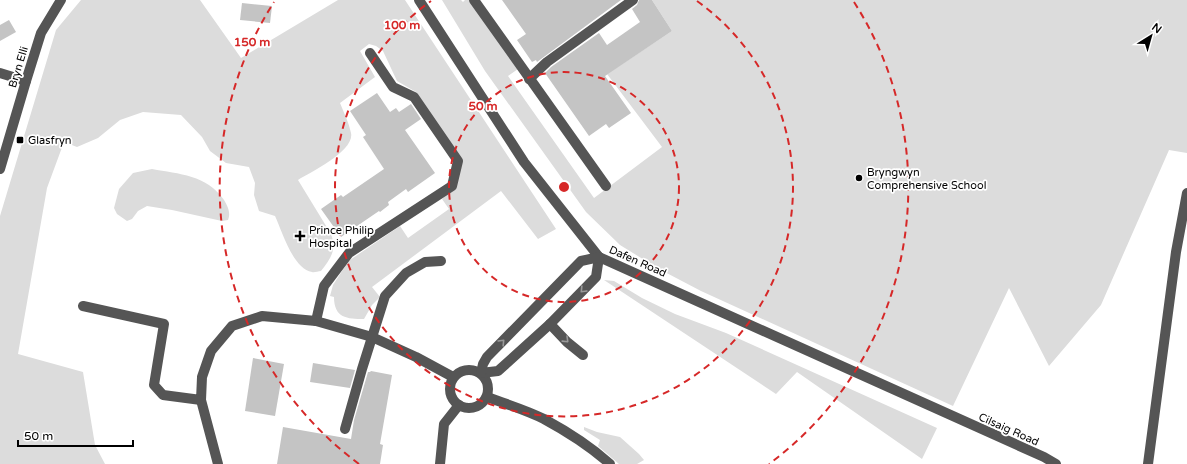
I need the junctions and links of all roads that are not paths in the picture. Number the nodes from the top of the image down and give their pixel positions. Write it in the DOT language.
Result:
graph roads {
  1 [pos="61,0"];
  2 [pos="419,0"];
  3 [pos="633,0"];
  4 [pos="476,1"];
  5 [pos="370,53"];
  6 [pos="0,73"];
  7 [pos="529,79"];
  8 [pos="26,81"];
  9 [pos="0,169"];
  10 [pos="606,186"];
  11 [pos="1187,193"];
  12 [pos="599,257"];
  13 [pos="441,261"];
  14 [pos="83,306"];
  15 [pos="316,321"];
  16 [pos="550,324"];
  17 [pos="372,337"];
  18 [pos="583,355"];
  19 [pos="481,373"];
  20 [pos="453,377"];
  21 [pos="487,397"];
  22 [pos="201,400"];
  23 [pos="459,405"];
  24 [pos="953,417"];
  25 [pos="345,429"];
  26 [pos="218,464"];
  27 [pos="440,464"];
  28 [pos="610,464"];
  29 [pos="1056,464"];
  30 [pos="1148,464"];
  1 -- 8 [label="street, Bryn Elli"];
  2 -- 12 [label="street, Dafen Road"];
  3 -- 7 [label="street"];
  4 -- 7 [label="street"];
  5 -- 15 [label="street"];
  6 -- 8 [label="street"];
  7 -- 10 [label="street"];
  8 -- 9 [label="street, Bryn Elli"];
  11 -- 30 [label="street"];
  12 -- 16 [label="street, one-way"];
  19 -- 12 [label="street, one-way"];
  12 -- 24 [label="street, Dafen Road"];
  13 -- 17 [label="street"];
  14 -- 22 [label="street"];
  15 -- 17 [label="street"];
  15 -- 22 [label="street"];
  16 -- 18 [label="street, one-way"];
  16 -- 19 [label="street"];
  17 -- 20 [label="street"];
  17 -- 25 [label="street"];
  19 -- 20 [label="street"];
  19 -- 21 [label="street"];
  20 -- 23 [label="street"];
  21 -- 23 [label="street"];
  21 -- 28 [label="street"];
  22 -- 26 [label="street"];
  23 -- 27 [label="street"];
  24 -- 29 [label="street, Cilsaig Road"];
}
